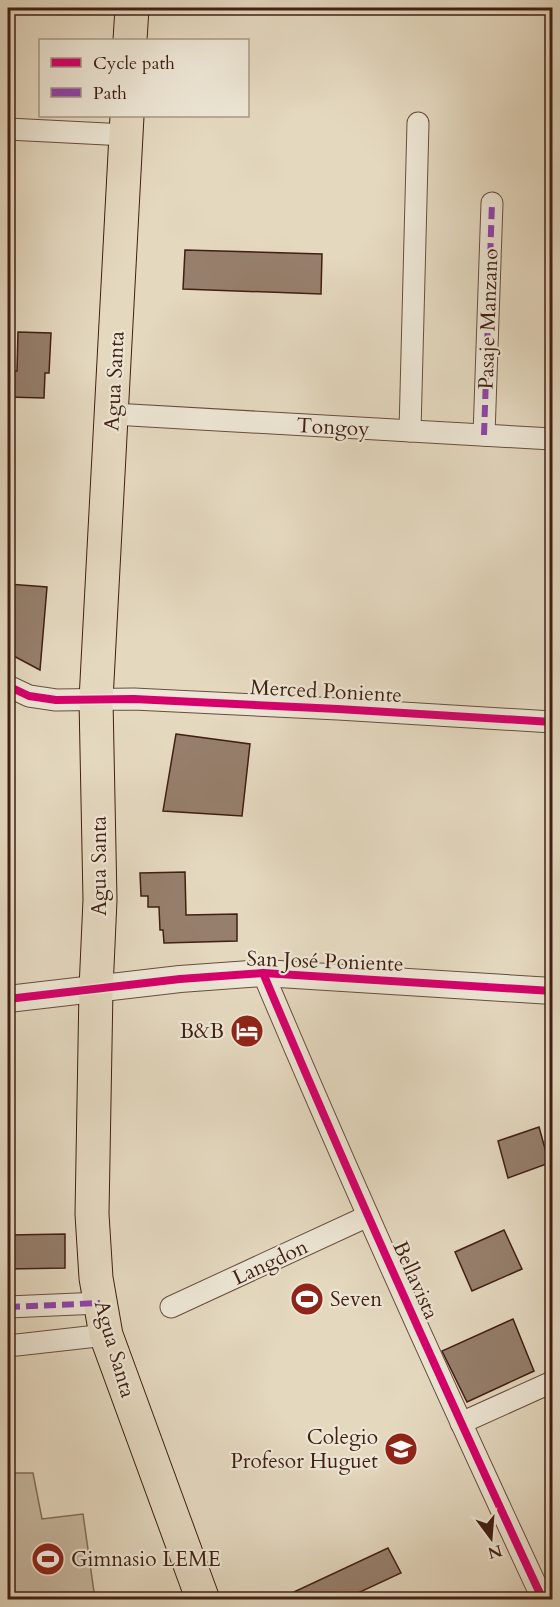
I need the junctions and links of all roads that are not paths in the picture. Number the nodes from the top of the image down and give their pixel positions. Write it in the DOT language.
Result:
graph roads {
  1 [pos="132,8"];
  2 [pos="130,39"];
  3 [pos="418,123"];
  4 [pos="127,125"];
  5 [pos="8,129"];
  6 [pos="492,203"];
  7 [pos="112,414"];
  8 [pos="410,431"];
  9 [pos="483,435"];
  10 [pos="552,440"];
  11 [pos="8,686"];
  12 [pos="96,700"];
  13 [pos="552,722"];
  14 [pos="263,973"];
  15 [pos="96,989"];
  16 [pos="552,991"];
  17 [pos="8,999"];
  18 [pos="368,1216"];
  19 [pos="8,1307"];
  20 [pos="171,1307"];
  21 [pos="103,1319"];
  22 [pos="8,1346"];
  23 [pos="552,1382"];
  24 [pos="460,1423"];
  25 [pos="203,1599"];
  26 [pos="543,1599"];
  1 -- 2 [label="main road"];
  3 -- 8 [label="street"];
  4 -- 5 [label="street"];
  4 -- 7 [label="main road, Agua Santa"];
  6 -- 9 [label="street, Pasaje Manzano"];
  7 -- 8 [label="street, Tongoy"];
  7 -- 12 [label="main road, Agua Santa"];
  8 -- 9 [label="street, Tongoy"];
  9 -- 10 [label="street, Tongoy"];
  11 -- 12 [label="street, Merced Poniente"];
  12 -- 13 [label="street, Merced Poniente"];
  12 -- 15 [label="main road, Agua Santa"];
  14 -- 15 [label="street, San José Poniente"];
  14 -- 16 [label="street, San José Poniente"];
  14 -- 18 [label="street, Bellavista"];
  15 -- 17 [label="street, San José Poniente"];
  15 -- 21 [label="main road, Agua Santa"];
  18 -- 20 [label="street, Langdon"];
  18 -- 24 [label="street, Bellavista"];
  19 -- 21 [label="street"];
  21 -- 22 [label="street"];
  21 -- 25 [label="main road, Agua Santa"];
  23 -- 24 [label="street"];
  24 -- 26 [label="street, Bellavista"];
}
